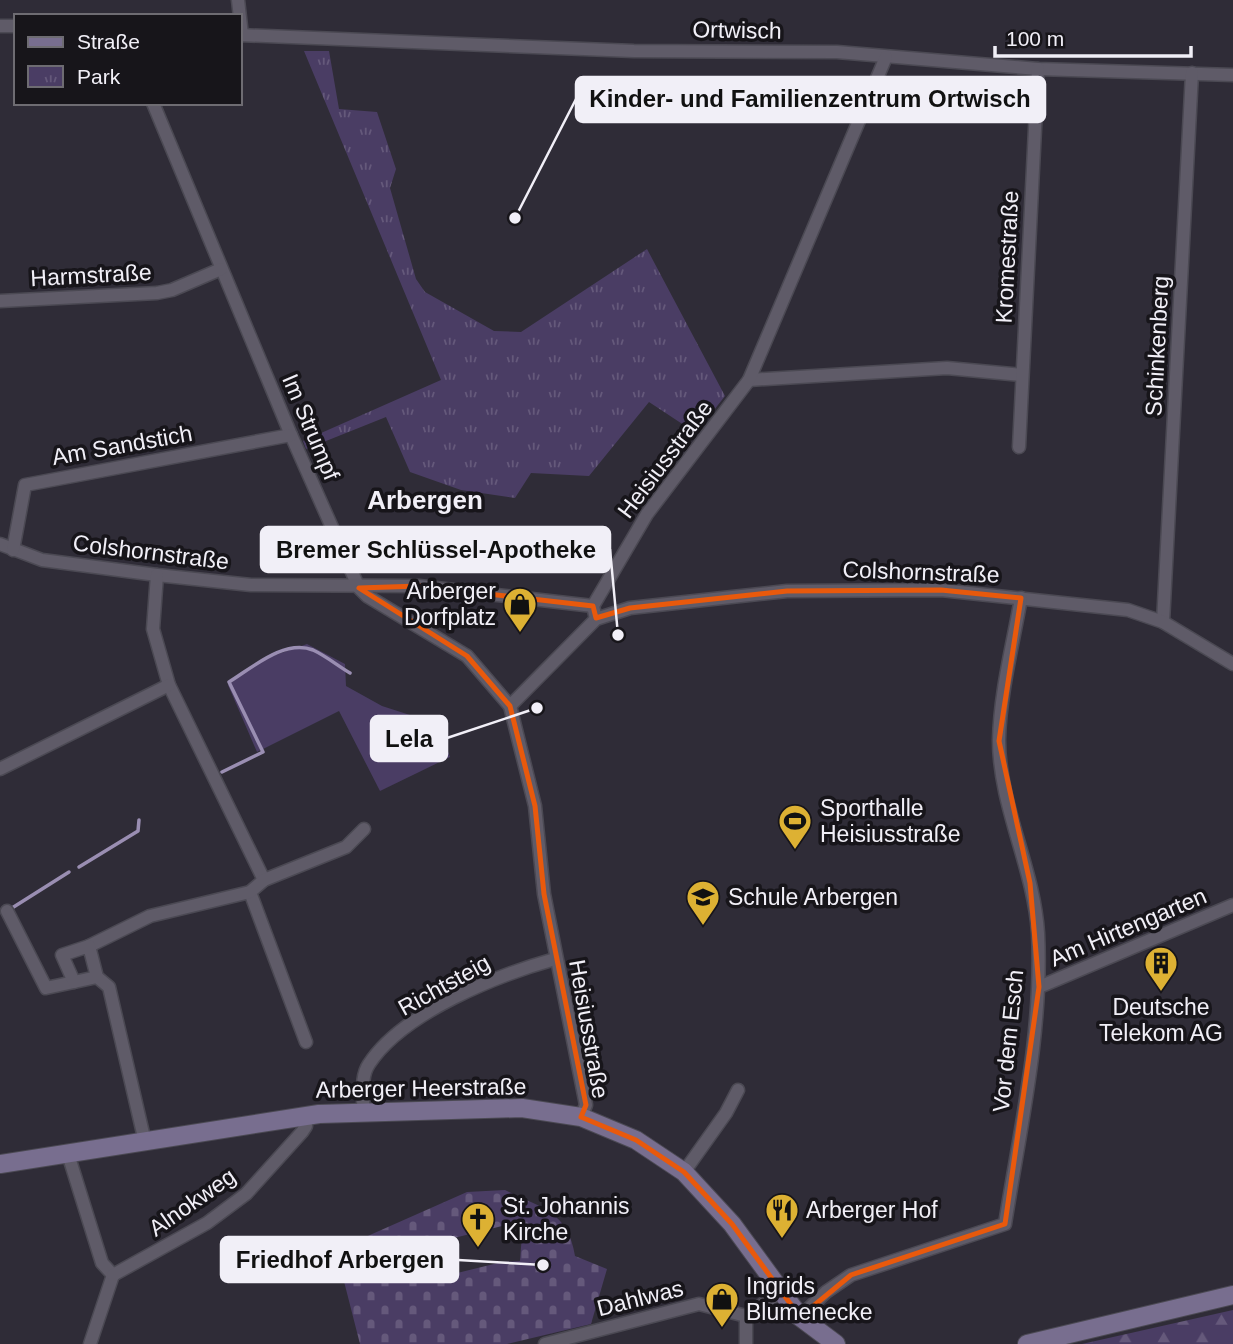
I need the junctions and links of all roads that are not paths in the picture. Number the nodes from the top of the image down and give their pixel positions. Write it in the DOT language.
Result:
graph roads {
  1 [pos="242,35"];
  2 [pos="886,57"];
  3 [pos="1038,69"];
  4 [pos="1192,74"];
  5 [pos="1233,75"];
  6 [pos="154,105"];
  7 [pos="221,269"];
  8 [pos="0,301"];
  9 [pos="1022,375"];
  10 [pos="749,380"];
  11 [pos="291,435"];
  12 [pos="1019,447"];
  13 [pos="0,544"];
  14 [pos="13,550"];
  15 [pos="157,575"];
  16 [pos="359,588"];
  17 [pos="1021,598"];
  18 [pos="595,613"];
  19 [pos="1163,622"];
  20 [pos="1233,664"];
  21 [pos="169,685"];
  22 [pos="510,706"];
  23 [pos="0,769"];
  24 [pos="364,829"];
  25 [pos="264,880"];
  26 [pos="250,892"];
  27 [pos="1233,905"];
  28 [pos="7,911"];
  29 [pos="89,946"];
  30 [pos="555,959"];
  31 [pos="97,977"];
  32 [pos="74,982"];
  33 [pos="1039,987"];
  34 [pos="306,1042"];
  35 [pos="738,1090"];
  36 [pos="363,1111"];
  37 [pos="304,1116"];
  38 [pos="581,1118"];
  39 [pos="145,1142"];
  40 [pos="68,1154"];
  41 [pos="0,1164"];
  42 [pos="684,1172"];
  43 [pos="113,1275"];
  44 [pos="779,1292"];
  45 [pos="1233,1295"];
  46 [pos="746,1316"];
  47 [pos="800,1317"];
  48 [pos="90,1344"];
  49 [pos="545,1344"];
  50 [pos="746,1344"];
  51 [pos="836,1344"];
  52 [pos="1027,1344"];
  1 -- 2 [label="street, Ortwisch"];
  2 -- 3 [label="street, Ortwisch"];
  2 -- 10 [label="street, Heisiusstraße"];
  3 -- 4 [label="street, Ortwisch"];
  3 -- 9 [label="street, Kromestraße"];
  4 -- 5 [label="street, Ortwisch"];
  4 -- 19 [label="street, Schinkenberg"];
  6 -- 7 [label="street, Im Strumpf"];
  7 -- 8 [label="street, Harmstraße"];
  7 -- 11 [label="street, Im Strumpf"];
  9 -- 10 [label="street"];
  9 -- 12 [label="street, Kromestraße"];
  10 -- 18 [label="street, Heisiusstraße"];
  11 -- 14 [label="street, Am Sandstich"];
  11 -- 16 [label="street, Im Strumpf"];
  13 -- 14 [label="street, Colshornstraße"];
  14 -- 15 [label="street, Colshornstraße"];
  15 -- 16 [label="street, Colshornstraße"];
  15 -- 21 [label="street"];
  16 -- 18 [label="street, Colshornstraße"];
  16 -- 22 [label="street"];
  17 -- 18 [label="street, Colshornstraße"];
  17 -- 19 [label="street, Colshornstraße"];
  17 -- 33 [label="street, Vor dem Esch"];
  18 -- 22 [label="street, Heisiusstraße"];
  19 -- 20 [label="street, Colshornstraße"];
  21 -- 23 [label="street"];
  21 -- 25 [label="street"];
  22 -- 30 [label="street, Heisiusstraße"];
  24 -- 25 [label="street"];
  25 -- 26 [label="street"];
  26 -- 29 [label="street"];
  26 -- 34 [label="street"];
  27 -- 33 [label="street, Am Hirtengarten"];
  28 -- 32 [label="street"];
  29 -- 31 [label="street"];
  29 -- 32 [label="street"];
  30 -- 36 [label="street, Richtsteig"];
  30 -- 38 [label="street, Heisiusstraße"];
  31 -- 32 [label="street"];
  31 -- 39 [label="street"];
  33 -- 47 [label="street, Vor dem Esch"];
  35 -- 42 [label="street"];
  36 -- 37 [label="main road, Arberger Heerstraße"];
  36 -- 38 [label="main road, Arberger Heerstraße"];
  37 -- 39 [label="main road, Arberger Heerstraße"];
  37 -- 43 [label="street, Alnokweg"];
  38 -- 42 [label="main road, Arberger Heerstraße"];
  39 -- 40 [label="main road, Arberger Heerstraße"];
  40 -- 41 [label="main road, Arberger Heerstraße"];
  40 -- 43 [label="street"];
  42 -- 44 [label="main road, Arberger Heerstraße"];
  43 -- 48 [label="street"];
  44 -- 46 [label="street"];
  44 -- 47 [label="main road, Arberger Heerstraße"];
  45 -- 52 [label="main road"];
  46 -- 49 [label="street, Dahlwas"];
  46 -- 50 [label="street"];
  47 -- 51 [label="main road, Arberger Heerstraße"];
}
